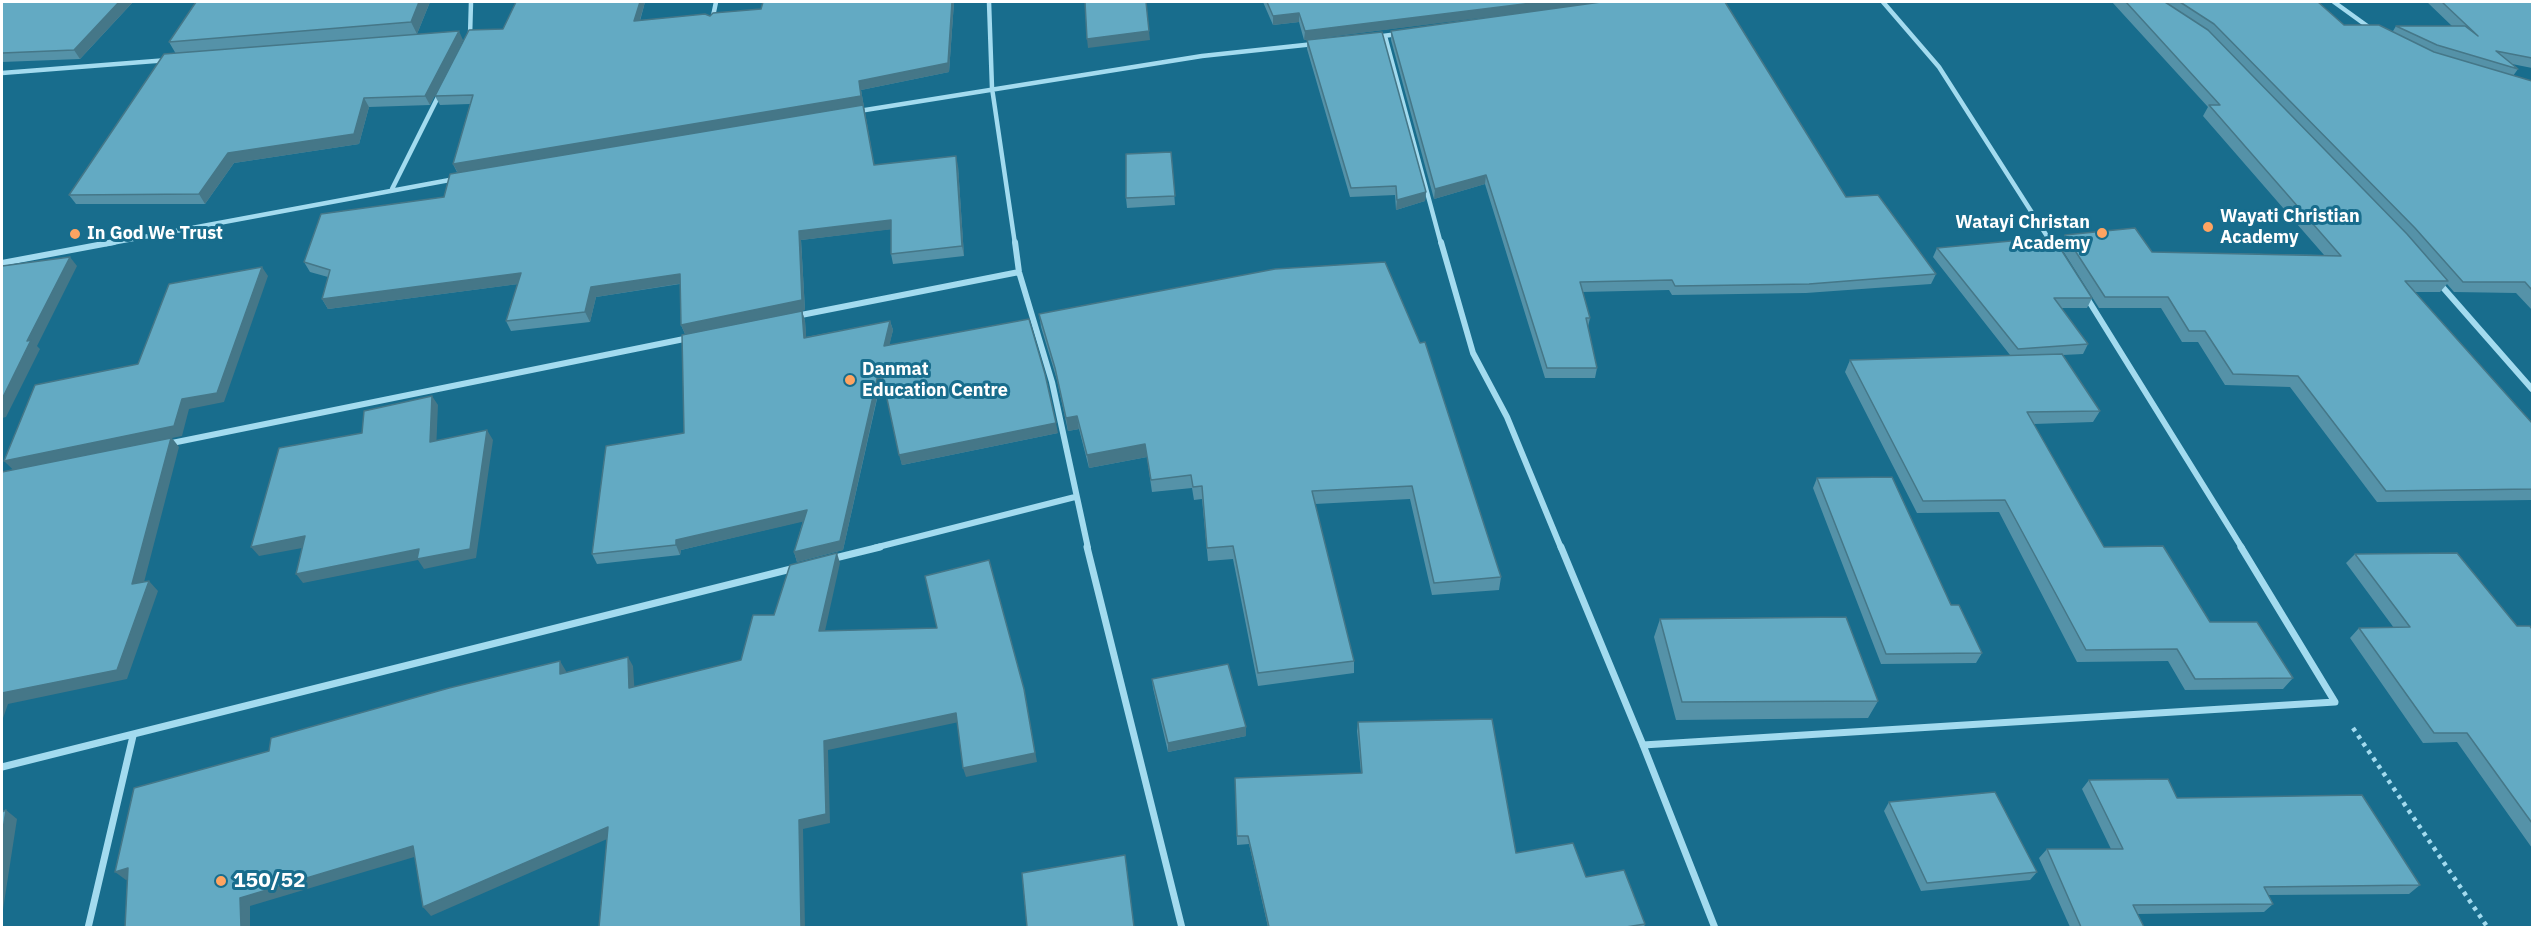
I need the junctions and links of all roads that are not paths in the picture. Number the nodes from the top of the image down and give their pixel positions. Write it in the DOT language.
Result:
graph roads {
  1 [pos="471,2"];
  2 [pos="716,2"];
  3 [pos="989,2"];
  4 [pos="1883,2"];
  5 [pos="2334,2"];
  6 [pos="712,21"];
  7 [pos="2374,30"];
  8 [pos="1408,33"];
  9 [pos="471,34"];
  10 [pos="459,35"];
  11 [pos="1385,36"];
  12 [pos="1373,37"];
  13 [pos="465,44"];
  14 [pos="1316,44"];
  15 [pos="173,59"];
  16 [pos="2,73"];
  17 [pos="445,84"];
  18 [pos="992,88"];
  19 [pos="849,112"];
  20 [pos="463,177"];
  21 [pos="393,189"];
  22 [pos="2059,255"];
  23 [pos="2,263"];
  24 [pos="1019,272"];
  25 [pos="2433,277"];
  26 [pos="2084,294"];
  27 [pos="786,318"];
  28 [pos="692,337"];
  29 [pos="2532,388"];
  30 [pos="154,446"];
  31 [pos="1075,497"];
  32 [pos="820,562"];
  33 [pos="808,565"];
  34 [pos="133,736"];
  35 [pos="1643,746"];
  36 [pos="2,767"];
  37 [pos="88,927"];
  38 [pos="1182,927"];
  39 [pos="1715,927"];
  1 -- 9 [label="street"];
  2 -- 6 [label="street"];
  3 -- 18 [label="street"];
  4 -- 22 [label="street"];
  5 -- 7 [label="street"];
  8 -- 11 [label="street"];
  9 -- 10 [label="street"];
  9 -- 13 [label="street"];
  11 -- 12 [label="street"];
  11 -- 35 [label="street"];
  14 -- 18 [label="street"];
  15 -- 16 [label="street"];
  17 -- 21 [label="street"];
  18 -- 19 [label="street"];
  18 -- 24 [label="street"];
  20 -- 21 [label="street"];
  21 -- 23 [label="street"];
  24 -- 27 [label="street"];
  24 -- 31 [label="street"];
  25 -- 29 [label="street"];
  26 -- 35 [label="street"];
  28 -- 30 [label="street"];
  31 -- 32 [label="street"];
  31 -- 38 [label="street"];
  33 -- 34 [label="street"];
  34 -- 36 [label="street"];
  34 -- 37 [label="street"];
  35 -- 39 [label="street"];
}
